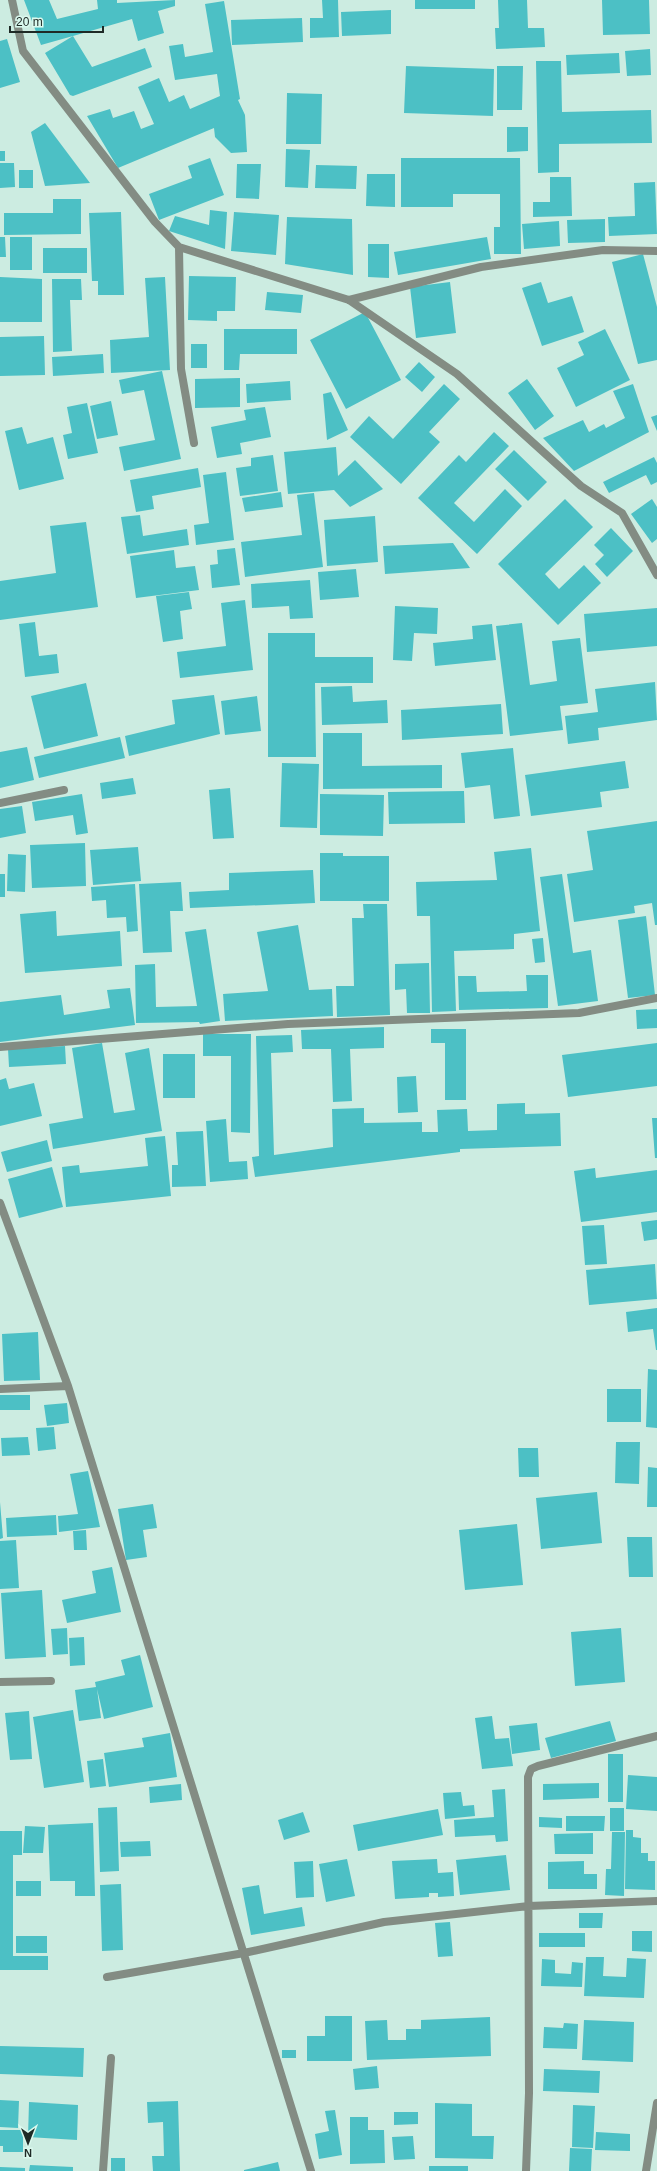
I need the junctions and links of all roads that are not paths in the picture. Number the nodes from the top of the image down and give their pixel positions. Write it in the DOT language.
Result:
graph roads {
  1 [pos="12,0"];
  2 [pos="179,247"];
  3 [pos="657,251"];
  4 [pos="349,300"];
  5 [pos="194,443"];
  6 [pos="657,575"];
  7 [pos="64,790"];
  8 [pos="0,802"];
  9 [pos="657,998"];
  10 [pos="0,1047"];
  11 [pos="0,1203"];
  12 [pos="68,1386"];
  13 [pos="0,1389"];
  14 [pos="51,1681"];
  15 [pos="0,1682"];
  16 [pos="657,1736"];
  17 [pos="657,1901"];
  18 [pos="529,1906"];
  19 [pos="244,1953"];
  20 [pos="106,1977"];
  21 [pos="111,2058"];
  22 [pos="657,2103"];
  23 [pos="103,2171"];
  24 [pos="311,2171"];
  25 [pos="526,2171"];
  26 [pos="646,2171"];
  1 -- 2 [label="street"];
  2 -- 4 [label="street"];
  2 -- 5 [label="street"];
  3 -- 4 [label="street"];
  4 -- 6 [label="street"];
  7 -- 8 [label="street"];
  9 -- 10 [label="street"];
  11 -- 12 [label="street"];
  12 -- 13 [label="street"];
  12 -- 19 [label="street"];
  14 -- 15 [label="street"];
  16 -- 18 [label="street"];
  17 -- 18 [label="street"];
  18 -- 19 [label="street"];
  18 -- 25 [label="street"];
  19 -- 20 [label="street"];
  19 -- 24 [label="street"];
  21 -- 23 [label="street"];
  22 -- 26 [label="street"];
}
